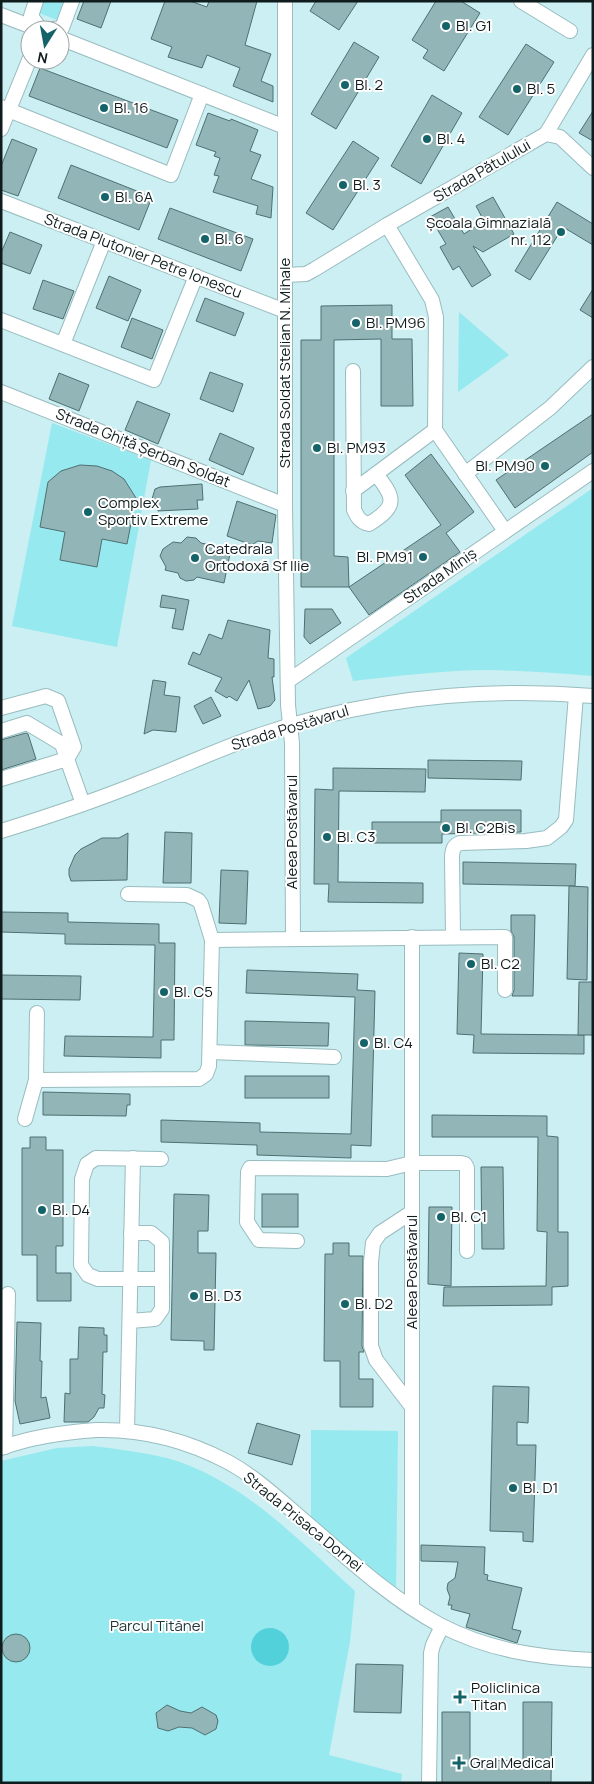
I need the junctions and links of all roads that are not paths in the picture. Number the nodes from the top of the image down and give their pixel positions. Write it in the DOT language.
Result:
graph roads {
  1 [pos="36,1"];
  2 [pos="72,1"];
  3 [pos="285,1"];
  4 [pos="521,1"];
  5 [pos="1,15"];
  6 [pos="34,20"];
  7 [pos="65,20"];
  8 [pos="20,22"];
  9 [pos="570,31"];
  10 [pos="70,42"];
  11 [pos="593,55"];
  12 [pos="24,70"];
  13 [pos="202,94"];
  14 [pos="5,109"];
  15 [pos="285,127"];
  16 [pos="1,128"];
  17 [pos="546,134"];
  18 [pos="593,168"];
  19 [pos="1,201"];
  20 [pos="387,225"];
  21 [pos="104,241"];
  22 [pos="286,275"];
  23 [pos="196,276"];
  24 [pos="285,311"];
  25 [pos="1,320"];
  26 [pos="63,344"];
  27 [pos="593,367"];
  28 [pos="353,371"];
  29 [pos="1,392"];
  30 [pos="435,430"];
  31 [pos="593,471"];
  32 [pos="376,474"];
  33 [pos="465,474"];
  34 [pos="353,491"];
  35 [pos="285,505"];
  36 [pos="504,531"];
  37 [pos="288,681"];
  38 [pos="576,695"];
  39 [pos="593,696"];
  40 [pos="1,708"];
  41 [pos="290,725"];
  42 [pos="1,730"];
  43 [pos="67,759"];
  44 [pos="1,779"];
  45 [pos="82,804"];
  46 [pos="1,831"];
  47 [pos="128,894"];
  48 [pos="412,937"];
  49 [pos="453,937"];
  50 [pos="293,939"];
  51 [pos="212,940"];
  52 [pos="505,990"];
  53 [pos="37,1013"];
  54 [pos="210,1052"];
  55 [pos="334,1057"];
  56 [pos="36,1080"];
  57 [pos="25,1119"];
  58 [pos="133,1158"];
  59 [pos="161,1159"];
  60 [pos="412,1163"];
  61 [pos="412,1212"];
  62 [pos="131,1233"];
  63 [pos="296,1241"];
  64 [pos="467,1251"];
  65 [pos="162,1279"];
  66 [pos="130,1280"];
  67 [pos="8,1294"];
  68 [pos="130,1321"];
  69 [pos="412,1408"];
  70 [pos="127,1431"];
  71 [pos="3,1448"];
  72 [pos="412,1607"];
  73 [pos="442,1626"];
  74 [pos="593,1660"];
  75 [pos="429,1783"];
  1 -- 6 [label="street"];
  2 -- 7 [label="street"];
  3 -- 15 [label="street, Strada Soldat Stelian N. Mihale"];
  4 -- 9 [label="street"];
  5 -- 8 [label="street"];
  10 -- 13 [label="street"];
  11 -- 17 [label="street"];
  12 -- 14 [label="street"];
  13 -- 14 [label="street"];
  13 -- 15 [label="street"];
  14 -- 16 [label="street"];
  15 -- 22 [label="street, Strada Soldat Stelian N. Mihale"];
  17 -- 18 [label="street, Strada Pătulului"];
  17 -- 20 [label="street, Strada Pătulului"];
  19 -- 21 [label="street, Strada Plutonier Petre Ionescu"];
  20 -- 22 [label="street, Strada Pătulului"];
  20 -- 30 [label="street"];
  21 -- 23 [label="street, Strada Plutonier Petre Ionescu"];
  21 -- 26 [label="street"];
  22 -- 24 [label="street, Strada Soldat Stelian N. Mihale"];
  23 -- 24 [label="street, Strada Plutonier Petre Ionescu"];
  23 -- 26 [label="street"];
  24 -- 35 [label="street, Strada Soldat Stelian N. Mihale"];
  25 -- 26 [label="street"];
  27 -- 33 [label="street"];
  28 -- 34 [label="street"];
  29 -- 35 [label="street, Strada Ghiță Șerban Soldat"];
  30 -- 32 [label="street"];
  30 -- 33 [label="street"];
  31 -- 36 [label="street, Strada Miniș"];
  32 -- 34 [label="street"];
  32 -- 34 [label="street"];
  33 -- 36 [label="street"];
  35 -- 37 [label="street, Strada Soldat Stelian N. Mihale"];
  36 -- 37 [label="street, Strada Miniș"];
  37 -- 41 [label="street, Strada Soldat Stelian N. Mihale"];
  38 -- 39 [label="street, Strada Postăvarul"];
  38 -- 41 [label="street, Strada Postăvarul"];
  38 -- 49 [label="street"];
  40 -- 43 [label="street"];
  41 -- 45 [label="street, Strada Postăvarul"];
  41 -- 50 [label="street, Aleea Postăvarul"];
  42 -- 43 [label="street"];
  43 -- 44 [label="street"];
  43 -- 45 [label="street"];
  45 -- 46 [label="street, Strada Postăvarul"];
  47 -- 51 [label="street"];
  48 -- 49 [label="street"];
  48 -- 50 [label="street"];
  48 -- 60 [label="street, Aleea Postăvarul"];
  49 -- 52 [label="street"];
  50 -- 51 [label="street"];
  51 -- 54 [label="street"];
  53 -- 56 [label="street"];
  54 -- 55 [label="street"];
  54 -- 56 [label="street"];
  56 -- 57 [label="street"];
  58 -- 59 [label="street"];
  58 -- 62 [label="street"];
  58 -- 66 [label="street"];
  60 -- 61 [label="street, Aleea Postăvarul"];
  60 -- 63 [label="street"];
  60 -- 64 [label="street"];
  61 -- 69 [label="street, Aleea Postăvarul"];
  61 -- 69 [label="street"];
  62 -- 65 [label="street"];
  62 -- 66 [label="street"];
  65 -- 66 [label="street"];
  65 -- 68 [label="street"];
  66 -- 68 [label="street"];
  67 -- 71 [label="street"];
  68 -- 70 [label="street"];
  69 -- 72 [label="street, Aleea Postăvarul"];
  70 -- 71 [label="street, Strada Prisaca Dornei"];
  70 -- 72 [label="street, Strada Prisaca Dornei"];
  72 -- 73 [label="street, Strada Prisaca Dornei"];
  73 -- 74 [label="street, Strada Prisaca Dornei"];
  73 -- 75 [label="street"];
}
